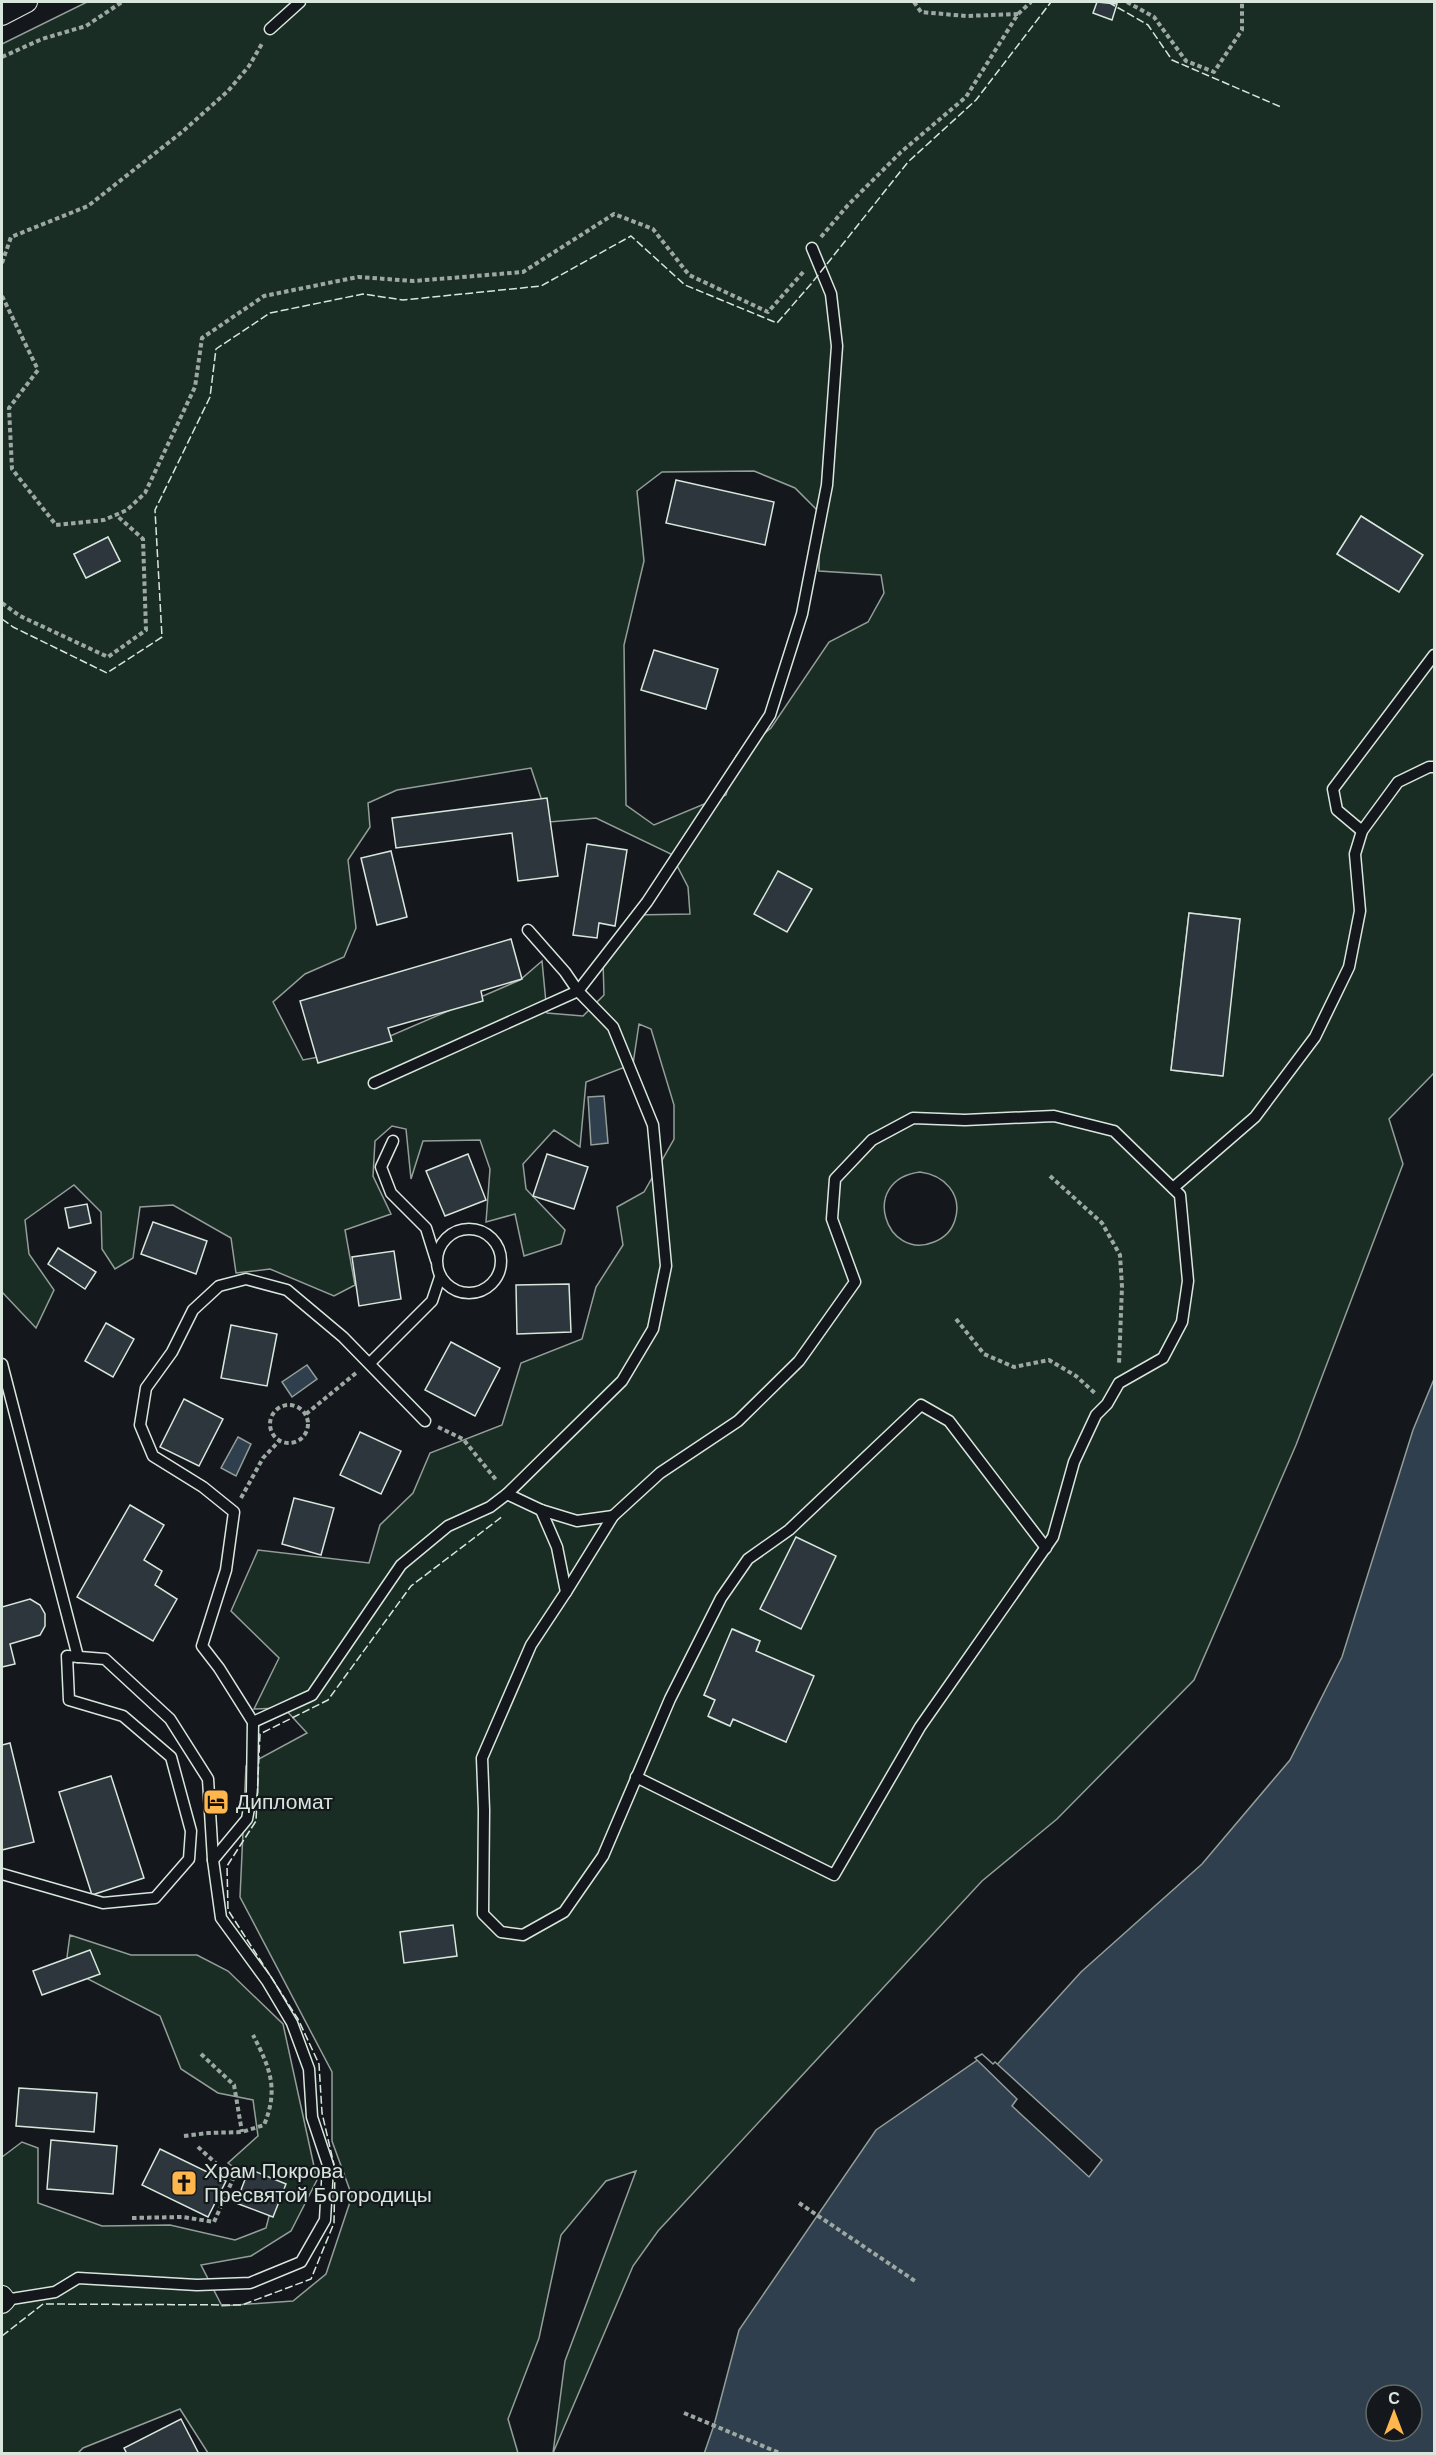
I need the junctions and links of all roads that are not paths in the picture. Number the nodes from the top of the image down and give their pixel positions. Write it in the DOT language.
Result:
graph roads {
  1 [pos="27,2"];
  2 [pos="300,2"];
  3 [pos="2,15"];
  4 [pos="270,29"];
  5 [pos="812,248"];
  6 [pos="1434,655"];
  7 [pos="1434,767"];
  8 [pos="1362,831"];
  9 [pos="528,930"];
  10 [pos="578,991"];
  11 [pos="374,1083"];
  12 [pos="393,1141"];
  13 [pos="1173,1188"];
  14 [pos="436,1260"];
  15 [pos="440,1277"];
  16 [pos="370,1363"];
  17 [pos="2,1364"];
  18 [pos="425,1420"];
  19 [pos="507,1494"];
  20 [pos="541,1510"];
  21 [pos="613,1516"];
  22 [pos="1046,1548"];
  23 [pos="566,1592"];
  24 [pos="78,1657"];
  25 [pos="253,1722"];
  26 [pos="636,1777"];
  27 [pos="213,1860"];
  28 [pos="2,1874"];
  29 [pos="3,2300"];
  1 -- 3 [label="street"];
  2 -- 4 [label="lane"];
  5 -- 10 [label="lane"];
  6 -- 8 [label="lane"];
  7 -- 8 [label="lane"];
  8 -- 13 [label="lane"];
  9 -- 10 [label="lane"];
  10 -- 11 [label="lane"];
  10 -- 19 [label="lane"];
  12 -- 14 [label="lane"];
  13 -- 21 [label="lane"];
  13 -- 22 [label="lane"];
  14 -- 15 [label="lane"];
  14 -- 15 [label="lane"];
  15 -- 16 [label="lane"];
  16 -- 18 [label="lane"];
  16 -- 25 [label="lane"];
  17 -- 24 [label="lane"];
  19 -- 20 [label="lane"];
  19 -- 25 [label="lane"];
  20 -- 21 [label="lane"];
  20 -- 23 [label="lane"];
  21 -- 23 [label="lane"];
  22 -- 26 [label="lane"];
  22 -- 26 [label="lane"];
  23 -- 26 [label="lane"];
  24 -- 27 [label="lane"];
  24 -- 28 [label="lane"];
  25 -- 27 [label="lane"];
  27 -- 29 [label="lane"];
}
